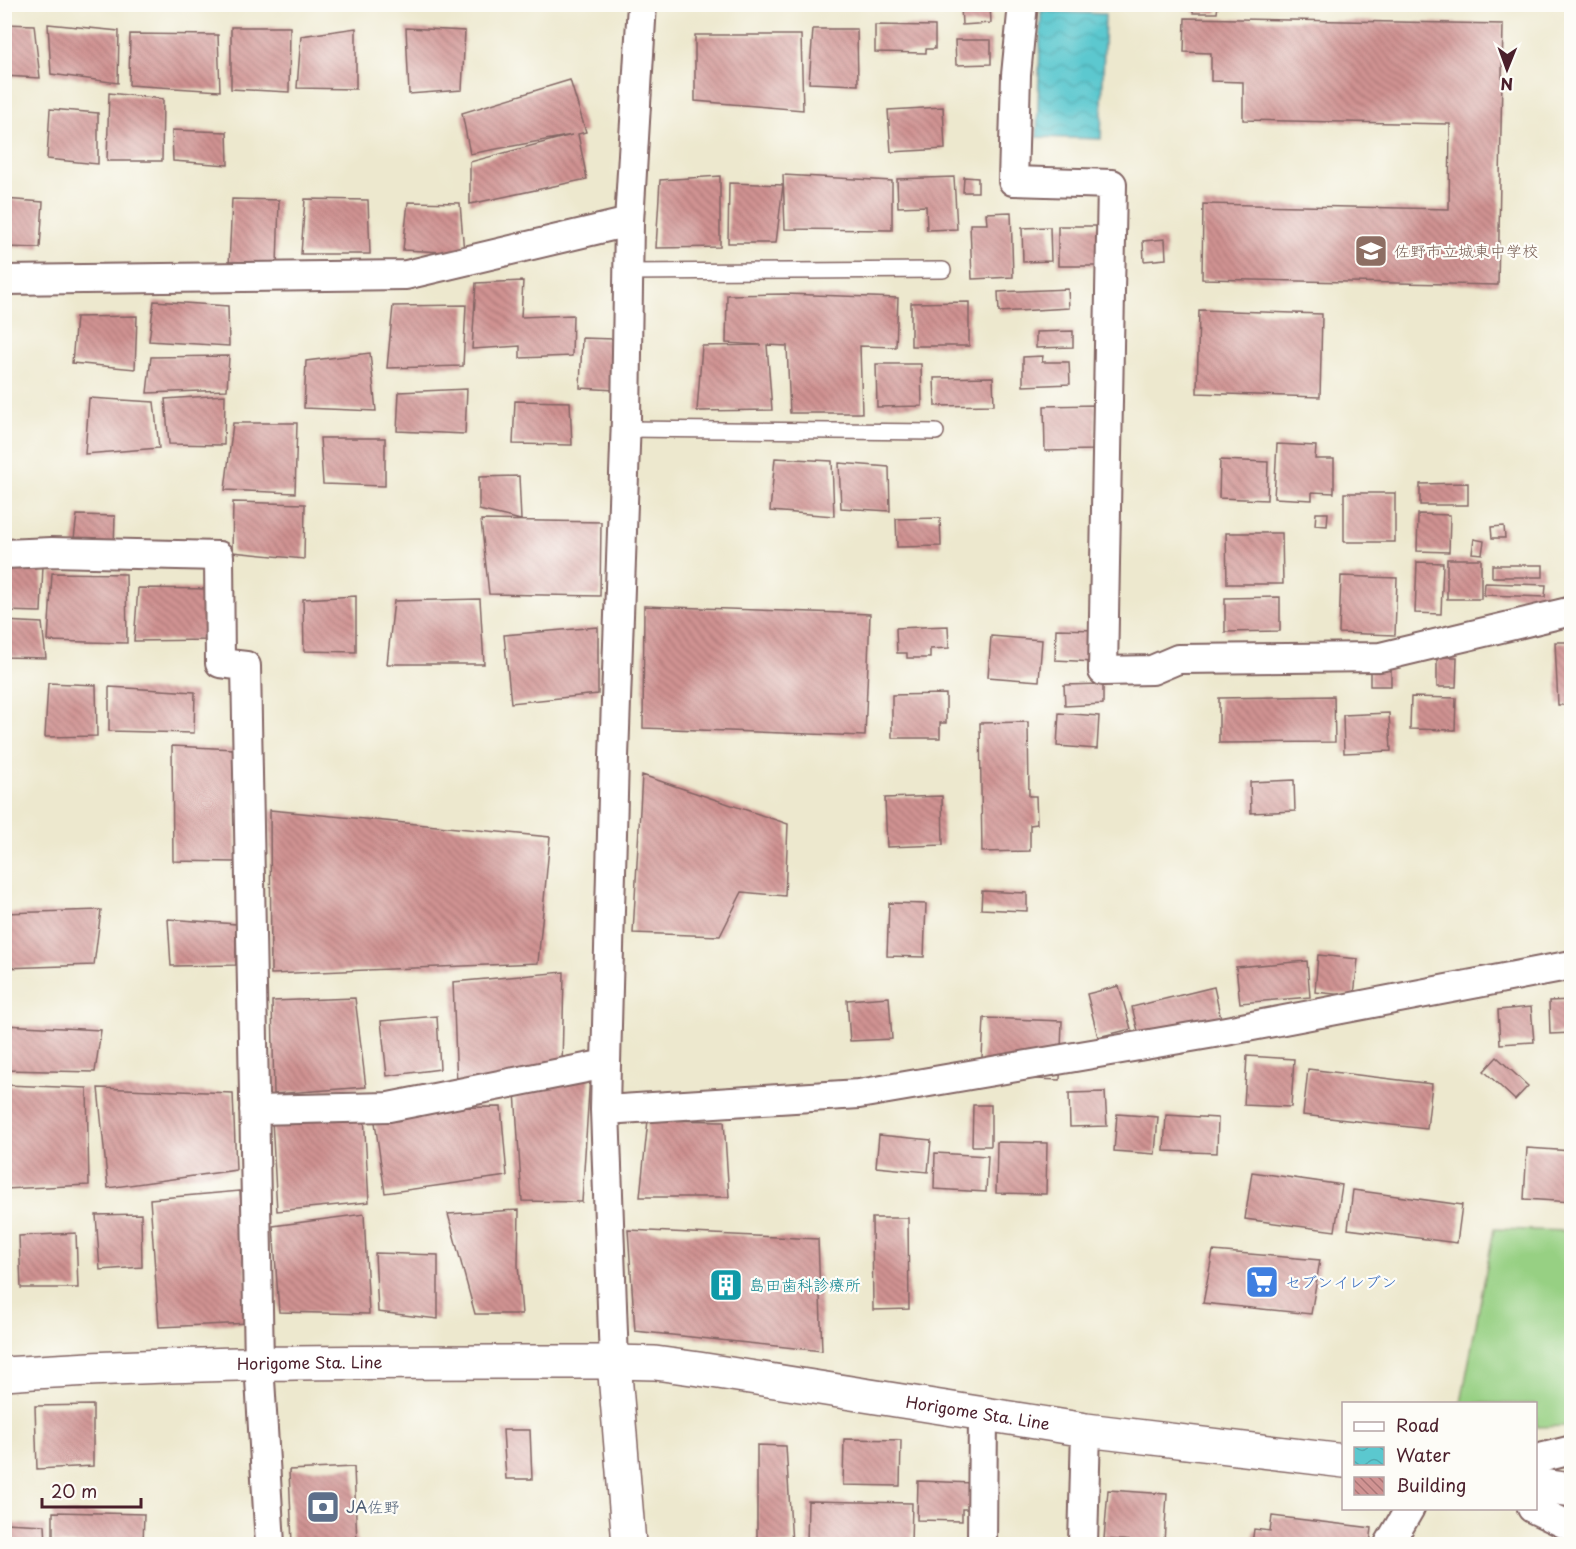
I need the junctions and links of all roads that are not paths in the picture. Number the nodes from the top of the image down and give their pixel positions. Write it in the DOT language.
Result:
graph roads {
  1 [pos="642,4"];
  2 [pos="1023,4"];
  3 [pos="629,222"];
  4 [pos="943,270"];
  5 [pos="628,272"];
  6 [pos="4,280"];
  7 [pos="626,429"];
  8 [pos="936,432"];
  9 [pos="4,554"];
  10 [pos="1572,610"];
  11 [pos="1572,965"];
  12 [pos="606,1064"];
  13 [pos="254,1110"];
  14 [pos="605,1110"];
  15 [pos="614,1362"];
  16 [pos="259,1363"];
  17 [pos="4,1374"];
  18 [pos="983,1413"];
  19 [pos="1086,1430"];
  20 [pos="1572,1450"];
  21 [pos="1537,1459"];
  22 [pos="1342,1461"];
  23 [pos="1537,1485"];
  24 [pos="1572,1490"];
  25 [pos="1409,1510"];
  26 [pos="1534,1510"];
  27 [pos="1572,1527"];
  28 [pos="270,1545"];
  29 [pos="629,1545"];
  30 [pos="982,1545"];
  31 [pos="1083,1545"];
  32 [pos="1389,1545"];
  1 -- 3 [label="street"];
  2 -- 10 [label="street"];
  3 -- 5 [label="street"];
  3 -- 6 [label="street"];
  4 -- 5 [label="lane"];
  5 -- 7 [label="street"];
  7 -- 8 [label="lane"];
  7 -- 12 [label="street"];
  9 -- 13 [label="street"];
  11 -- 14 [label="street"];
  12 -- 13 [label="street"];
  12 -- 14 [label="street"];
  13 -- 16 [label="street"];
  14 -- 15 [label="street"];
  15 -- 16 [label="main road, Horigome Sta. Line"];
  15 -- 18 [label="main road, Horigome Sta. Line"];
  15 -- 29 [label="main road"];
  16 -- 17 [label="main road, Horigome Sta. Line"];
  16 -- 28 [label="street"];
  18 -- 19 [label="main road, Horigome Sta. Line"];
  18 -- 30 [label="street"];
  19 -- 22 [label="main road, Horigome Sta. Line"];
  19 -- 31 [label="street"];
  20 -- 21 [label="street"];
  23 -- 24 [label="main road"];
  25 -- 32 [label="street"];
  26 -- 27 [label="street"];
}
